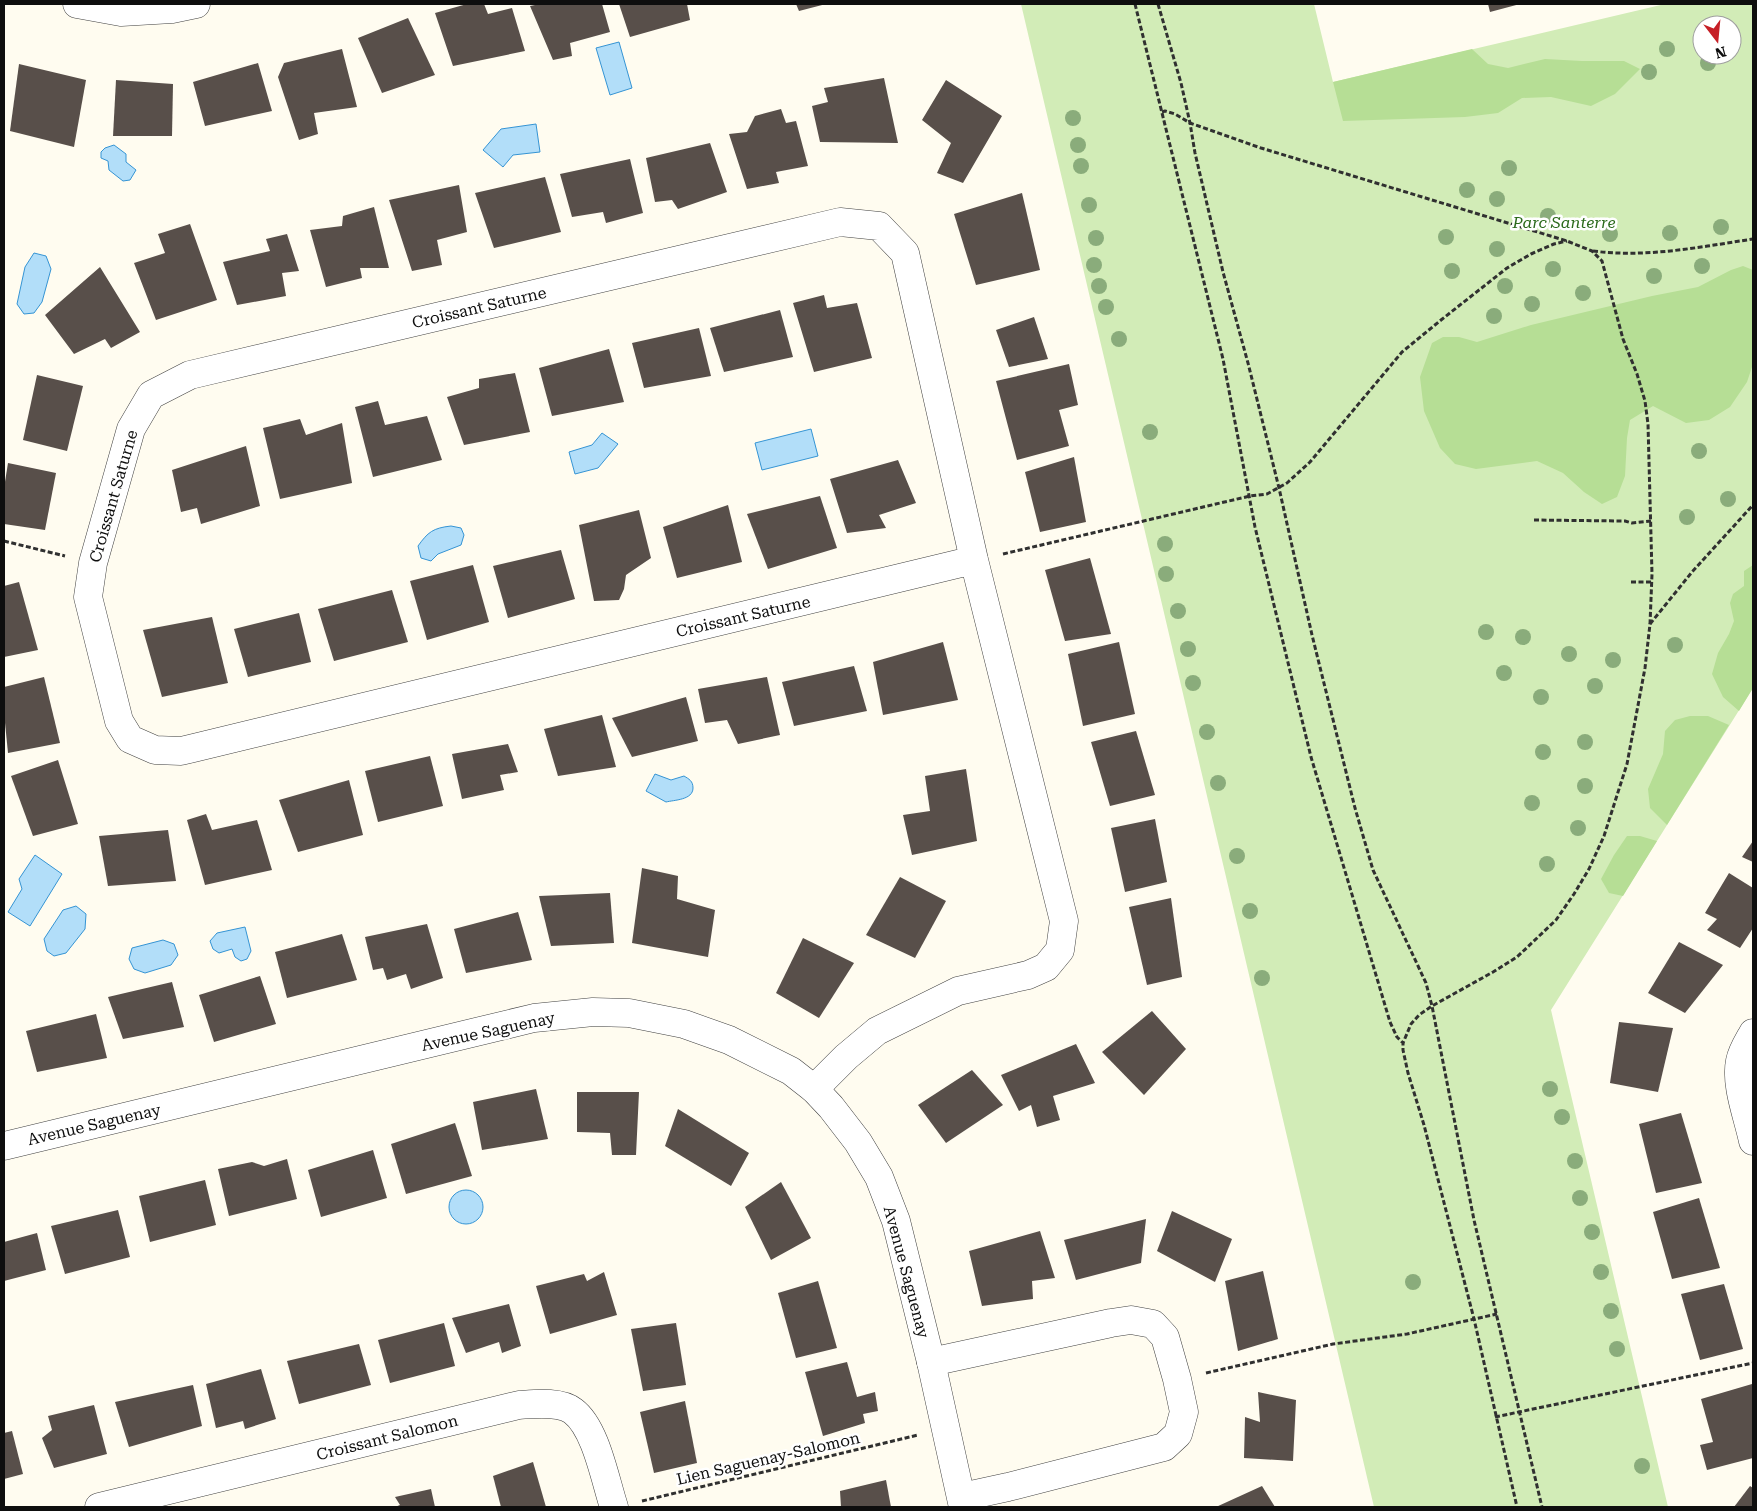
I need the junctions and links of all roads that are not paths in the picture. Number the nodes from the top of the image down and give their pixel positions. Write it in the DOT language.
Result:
graph roads {
  1 [pos="77,4"];
  2 [pos="196,4"];
  3 [pos="974,560"];
  4 [pos="1753,1033"];
  5 [pos="814,1089"];
  6 [pos="1753,1141"];
  7 [pos="4,1146"];
  8 [pos="931,1362"];
  9 [pos="962,1502"];
  10 [pos="625,1505"];
  11 [pos="98,1507"];
  1 -- 2 [label="street"];
  3 -- 3 [label="street, Croissant Saturne"];
  3 -- 5 [label="street, Croissant Saturne"];
  4 -- 6 [label="street"];
  5 -- 7 [label="street, Avenue Saguenay"];
  5 -- 8 [label="street, Avenue Saguenay"];
  8 -- 9 [label="street, Avenue Saguenay"];
  8 -- 9 [label="street, Avenue Saguenay"];
  10 -- 11 [label="street, Croissant Salomon"];
}
